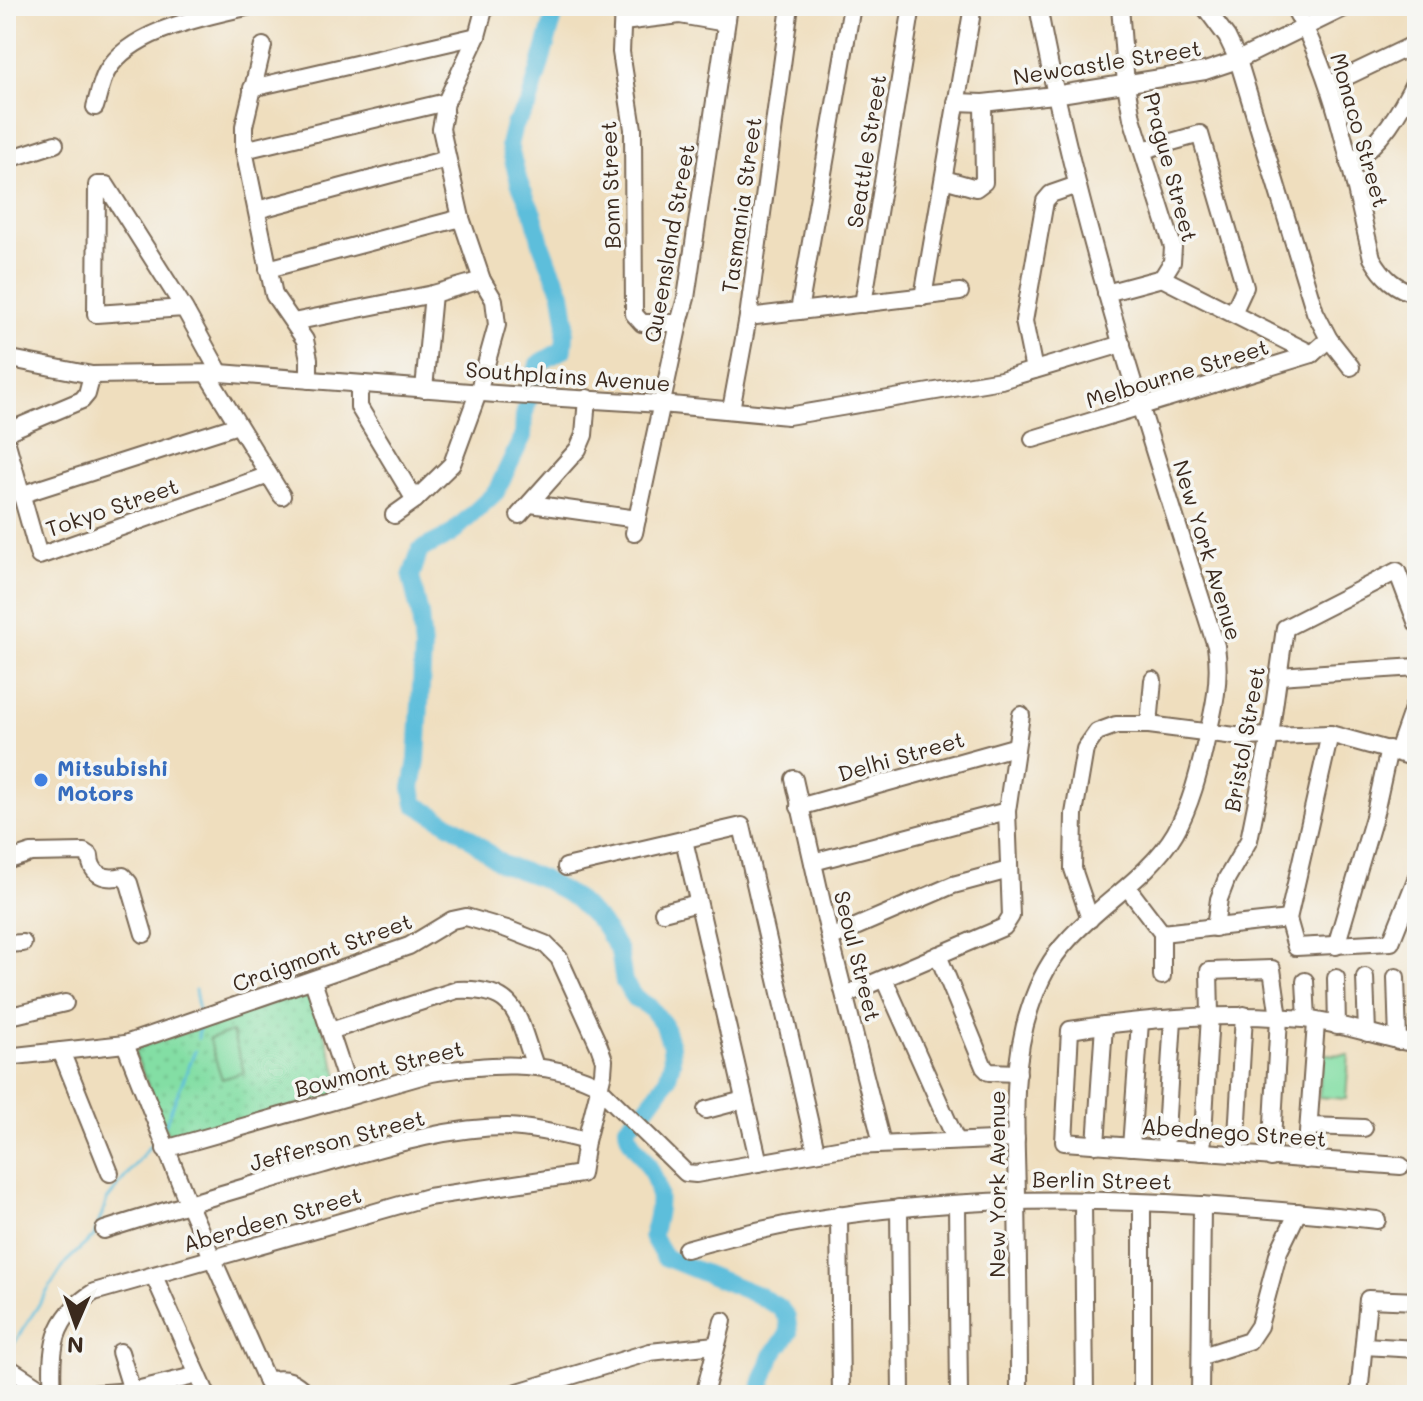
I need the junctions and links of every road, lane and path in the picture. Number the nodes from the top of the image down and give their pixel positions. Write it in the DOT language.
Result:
graph roads {
  1 [pos="250,6"];
  2 [pos="485,6"];
  3 [pos="790,6"];
  4 [pos="852,6"];
  5 [pos="912,6"];
  6 [pos="973,6"];
  7 [pos="1038,6"];
  8 [pos="1120,6"];
  9 [pos="1204,6"];
  10 [pos="1293,6"];
  11 [pos="1348,6"];
  12 [pos="623,14"];
  13 [pos="728,14"];
  14 [pos="1304,26"];
  15 [pos="477,36"];
  16 [pos="1417,43"];
  17 [pos="263,46"];
  18 [pos="1238,60"];
  19 [pos="1417,77"];
  20 [pos="1126,85"];
  21 [pos="1329,85"];
  22 [pos="252,88"];
  23 [pos="1054,95"];
  24 [pos="446,102"];
  25 [pos="956,102"];
  26 [pos="983,103"];
  27 [pos="95,107"];
  28 [pos="55,144"];
  29 [pos="244,150"];
  30 [pos="1143,150"];
  31 [pos="447,159"];
  32 [pos="6,160"];
  33 [pos="1349,164"];
  34 [pos="944,179"];
  35 [pos="1077,185"];
  36 [pos="257,210"];
  37 [pos="461,218"];
  38 [pos="268,269"];
  39 [pos="1162,278"];
  40 [pos="482,280"];
  41 [pos="960,292"];
  42 [pos="1106,293"];
  43 [pos="433,294"];
  44 [pos="1417,294"];
  45 [pos="923,297"];
  46 [pos="863,304"];
  47 [pos="184,308"];
  48 [pos="799,311"];
  49 [pos="1233,313"];
  50 [pos="748,317"];
  51 [pos="293,322"];
  52 [pos="679,323"];
  53 [pos="1329,339"];
  54 [pos="1122,344"];
  55 [pos="1312,354"];
  56 [pos="6,358"];
  57 [pos="1351,367"];
  58 [pos="1034,370"];
  59 [pos="213,374"];
  60 [pos="92,375"];
  61 [pos="309,380"];
  62 [pos="364,384"];
  63 [pos="424,389"];
  64 [pos="478,393"];
  65 [pos="587,398"];
  66 [pos="661,404"];
  67 [pos="1140,408"];
  68 [pos="731,410"];
  69 [pos="238,425"];
  70 [pos="6,438"];
  71 [pos="1033,439"];
  72 [pos="269,475"];
  73 [pos="20,495"];
  74 [pos="282,496"];
  75 [pos="415,500"];
  76 [pos="394,515"];
  77 [pos="1417,624"];
  78 [pos="1417,667"];
  79 [pos="1278,676"];
  80 [pos="1153,680"];
  81 [pos="1417,697"];
  82 [pos="1021,715"];
  83 [pos="1149,725"];
  84 [pos="1208,734"];
  85 [pos="1330,734"];
  86 [pos="1270,736"];
  87 [pos="1014,747"];
  88 [pos="1393,750"];
  89 [pos="1417,758"];
  90 [pos="794,779"];
  91 [pos="799,807"];
  92 [pos="1007,811"];
  93 [pos="684,840"];
  94 [pos="6,861"];
  95 [pos="813,862"];
  96 [pos="566,867"];
  97 [pos="1009,870"];
  98 [pos="1417,877"];
  99 [pos="1127,887"];
  100 [pos="1412,902"];
  101 [pos="698,903"];
  102 [pos="663,912"];
  103 [pos="1090,919"];
  104 [pos="1288,919"];
  105 [pos="1215,928"];
  106 [pos="1162,933"];
  107 [pos="144,934"];
  108 [pos="830,938"];
  109 [pos="23,943"];
  110 [pos="6,944"];
  111 [pos="1336,946"];
  112 [pos="938,955"];
  113 [pos="1162,976"];
  114 [pos="1365,977"];
  115 [pos="1396,977"];
  116 [pos="1336,978"];
  117 [pos="884,979"];
  118 [pos="313,981"];
  119 [pos="1305,981"];
  120 [pos="845,995"];
  121 [pos="65,1003"];
  122 [pos="1210,1015"];
  123 [pos="1244,1015"];
  124 [pos="6,1017"];
  125 [pos="1279,1018"];
  126 [pos="1173,1019"];
  127 [pos="1312,1021"];
  128 [pos="1140,1022"];
  129 [pos="1104,1025"];
  130 [pos="1337,1026"];
  131 [pos="330,1031"];
  132 [pos="1367,1033"];
  133 [pos="1398,1041"];
  134 [pos="125,1044"];
  135 [pos="1417,1044"];
  136 [pos="61,1051"];
  137 [pos="6,1057"];
  138 [pos="535,1066"];
  139 [pos="1018,1073"];
  140 [pos="601,1089"];
  141 [pos="351,1095"];
  142 [pos="744,1100"];
  143 [pos="706,1110"];
  144 [pos="1310,1126"];
  145 [pos="1364,1128"];
  146 [pos="1016,1139"];
  147 [pos="956,1140"];
  148 [pos="586,1141"];
  149 [pos="882,1143"];
  150 [pos="1096,1145"];
  151 [pos="1131,1147"];
  152 [pos="1165,1148"];
  153 [pos="165,1149"];
  154 [pos="816,1151"];
  155 [pos="1202,1152"];
  156 [pos="1236,1154"];
  157 [pos="1271,1158"];
  158 [pos="1306,1160"];
  159 [pos="759,1163"];
  160 [pos="1401,1166"];
  161 [pos="110,1173"];
  162 [pos="581,1174"];
  163 [pos="1017,1200"];
  164 [pos="1083,1201"];
  165 [pos="188,1203"];
  166 [pos="957,1204"];
  167 [pos="1142,1204"];
  168 [pos="1202,1205"];
  169 [pos="899,1208"];
  170 [pos="1298,1212"];
  171 [pos="839,1215"];
  172 [pos="1377,1220"];
  173 [pos="104,1230"];
  174 [pos="686,1249"];
  175 [pos="212,1260"];
  176 [pos="154,1276"];
  177 [pos="1417,1301"];
  178 [pos="723,1321"];
  179 [pos="715,1345"];
  180 [pos="1364,1346"];
  181 [pos="1417,1349"];
  182 [pos="120,1352"];
  183 [pos="1202,1356"];
  184 [pos="6,1366"];
  185 [pos="198,1375"];
  186 [pos="270,1388"];
  187 [pos="132,1391"];
  188 [pos="51,1395"];
  189 [pos="78,1395"];
  190 [pos="207,1395"];
  191 [pos="309,1395"];
  192 [pos="508,1395"];
  193 [pos="704,1395"];
  194 [pos="841,1395"];
  195 [pos="901,1395"];
  196 [pos="959,1395"];
  197 [pos="1019,1395"];
  198 [pos="1085,1395"];
  199 [pos="1142,1395"];
  200 [pos="1200,1395"];
  201 [pos="1359,1395"];
  1 -- 27 [label="street"];
  2 -- 15 [label="street"];
  3 -- 50 [label="street, Tasmania Street"];
  4 -- 48 [label="street"];
  5 -- 46 [label="street, Seattle Street"];
  6 -- 25 [label="street"];
  7 -- 23 [label="street, New York Avenue"];
  8 -- 20 [label="street, Prague Street"];
  9 -- 18 [label="street"];
  10 -- 14 [label="street, Monaco Street"];
  11 -- 14 [label="street, Newcastle Street"];
  12 -- 13 [label="street"];
  12 -- 52 [label="street, Bonn Street"];
  13 -- 52 [label="street, Queensland Street"];
  14 -- 18 [label="street, Newcastle Street"];
  14 -- 21 [label="street, Monaco Street"];
  15 -- 22 [label="street"];
  15 -- 24 [label="street"];
  16 -- 21 [label="street"];
  17 -- 22 [label="street"];
  18 -- 20 [label="street, Newcastle Street"];
  18 -- 53 [label="street"];
  19 -- 33 [label="street"];
  20 -- 23 [label="street, Newcastle Street"];
  20 -- 30 [label="street, Prague Street"];
  21 -- 33 [label="street, Monaco Street"];
  22 -- 29 [label="street"];
  23 -- 26 [label="street, Newcastle Street"];
  23 -- 35 [label="street, New York Avenue"];
  24 -- 29 [label="street"];
  24 -- 31 [label="street"];
  25 -- 26 [label="street, Newcastle Street"];
  25 -- 34 [label="street"];
  26 -- 34 [label="street"];
  28 -- 32 [label="street"];
  29 -- 36 [label="street"];
  30 -- 39 [label="street, Prague Street"];
  30 -- 49 [label="street"];
  31 -- 36 [label="street"];
  31 -- 37 [label="street"];
  33 -- 44 [label="street, Monaco Street"];
  34 -- 45 [label="street"];
  35 -- 42 [label="street, New York Avenue"];
  35 -- 58 [label="street"];
  36 -- 38 [label="street"];
  37 -- 38 [label="street"];
  37 -- 40 [label="street"];
  38 -- 51 [label="street"];
  39 -- 42 [label="street"];
  39 -- 49 [label="street"];
  40 -- 43 [label="street"];
  40 -- 64 [label="street"];
  41 -- 45 [label="street"];
  42 -- 54 [label="street, New York Avenue"];
  43 -- 51 [label="street"];
  43 -- 63 [label="street"];
  45 -- 46 [label="street"];
  46 -- 48 [label="street"];
  47 -- 47 [label="street"];
  47 -- 59 [label="street"];
  48 -- 50 [label="street"];
  49 -- 55 [label="street"];
  50 -- 68 [label="street, Tasmania Street"];
  51 -- 61 [label="street"];
  52 -- 66 [label="street, Queensland Street"];
  53 -- 55 [label="street, Melbourne Street"];
  53 -- 57 [label="street"];
  54 -- 58 [label="street, Southplains Avenue"];
  54 -- 67 [label="street, New York Avenue"];
  55 -- 67 [label="street, Melbourne Street"];
  56 -- 60 [label="street, Southplains Avenue"];
  58 -- 68 [label="street, Southplains Avenue"];
  59 -- 60 [label="street, Southplains Avenue"];
  59 -- 61 [label="street, Southplains Avenue"];
  59 -- 69 [label="street"];
  60 -- 70 [label="street, Tokyo Street"];
  61 -- 62 [label="street, Southplains Avenue"];
  62 -- 63 [label="street, Southplains Avenue"];
  62 -- 75 [label="street"];
  63 -- 64 [label="street, Southplains Avenue"];
  64 -- 65 [label="street, Southplains Avenue"];
  64 -- 75 [label="street"];
  65 -- 66 [label="street, Southplains Avenue"];
  65 -- 66 [label="street, Queensland Street"];
  66 -- 68 [label="street, Southplains Avenue"];
  67 -- 71 [label="street, Melbourne Street"];
  67 -- 84 [label="street, New York Avenue"];
  69 -- 72 [label="street"];
  69 -- 73 [label="street"];
  70 -- 73 [label="street, Tokyo Street"];
  72 -- 73 [label="street, Tokyo Street"];
  72 -- 74 [label="street"];
  75 -- 76 [label="street"];
  77 -- 79 [label="street, Bristol Street"];
  78 -- 79 [label="street"];
  79 -- 86 [label="street, Bristol Street"];
  80 -- 83 [label="street"];
  81 -- 88 [label="street"];
  82 -- 87 [label="street"];
  83 -- 84 [label="street"];
  83 -- 103 [label="street"];
  84 -- 86 [label="street"];
  84 -- 99 [label="street, New York Avenue"];
  85 -- 86 [label="street"];
  85 -- 88 [label="street"];
  85 -- 104 [label="street"];
  86 -- 105 [label="street, Bristol Street"];
  87 -- 91 [label="street, Delhi Street"];
  87 -- 92 [label="street"];
  88 -- 89 [label="street"];
  88 -- 111 [label="street"];
  90 -- 91 [label="street, Seoul Street"];
  91 -- 95 [label="street, Seoul Street"];
  92 -- 95 [label="street"];
  92 -- 97 [label="street"];
  93 -- 96 [label="street"];
  93 -- 101 [label="street"];
  93 -- 154 [label="street"];
  94 -- 107 [label="street"];
  95 -- 108 [label="street, Seoul Street"];
  97 -- 108 [label="street"];
  97 -- 112 [label="street"];
  98 -- 100 [label="street"];
  99 -- 103 [label="street, New York Avenue"];
  99 -- 106 [label="street"];
  100 -- 111 [label="street"];
  101 -- 102 [label="street"];
  101 -- 142 [label="street"];
  103 -- 139 [label="street, New York Avenue"];
  104 -- 105 [label="street"];
  104 -- 111 [label="street"];
  105 -- 106 [label="street"];
  106 -- 113 [label="street"];
  108 -- 120 [label="street, Seoul Street"];
  109 -- 110 [label="street"];
  112 -- 117 [label="street"];
  112 -- 139 [label="street"];
  114 -- 132 [label="street"];
  115 -- 133 [label="street"];
  116 -- 130 [label="street"];
  117 -- 120 [label="street"];
  117 -- 147 [label="street"];
  118 -- 131 [label="street"];
  118 -- 134 [label="street, Craigmont Street"];
  118 -- 140 [label="street, Craigmont Street"];
  119 -- 127 [label="street"];
  120 -- 149 [label="street, Seoul Street"];
  121 -- 124 [label="street"];
  122 -- 123 [label="street"];
  122 -- 125 [label="street"];
  122 -- 126 [label="street"];
  122 -- 155 [label="street"];
  123 -- 125 [label="street"];
  123 -- 156 [label="street"];
  125 -- 127 [label="street"];
  125 -- 157 [label="street"];
  126 -- 128 [label="street"];
  126 -- 152 [label="street"];
  127 -- 130 [label="street"];
  127 -- 144 [label="street"];
  128 -- 129 [label="street"];
  128 -- 151 [label="street"];
  129 -- 150 [label="street"];
  129 -- 150 [label="street, Abednego Street"];
  130 -- 132 [label="street"];
  131 -- 138 [label="street"];
  131 -- 141 [label="street"];
  132 -- 133 [label="street"];
  133 -- 135 [label="street"];
  134 -- 136 [label="street, Craigmont Street"];
  134 -- 153 [label="street"];
  136 -- 137 [label="street, Craigmont Street"];
  136 -- 161 [label="street"];
  138 -- 140 [label="street, Bowmont Street"];
  138 -- 141 [label="street, Bowmont Street"];
  139 -- 146 [label="street, New York Avenue"];
  140 -- 148 [label="street, Craigmont Street"];
  140 -- 159 [label="street, Bowmont Street"];
  141 -- 153 [label="street, Bowmont Street"];
  142 -- 143 [label="street"];
  142 -- 159 [label="street"];
  144 -- 145 [label="street"];
  144 -- 158 [label="street"];
  146 -- 147 [label="street, Bowmont Street"];
  146 -- 163 [label="street, New York Avenue"];
  147 -- 149 [label="street, Bowmont Street"];
  148 -- 162 [label="street, Craigmont Street"];
  148 -- 165 [label="street, Jefferson Street"];
  149 -- 154 [label="street, Bowmont Street"];
  150 -- 151 [label="street, Abednego Street"];
  151 -- 152 [label="street, Abednego Street"];
  152 -- 155 [label="street, Abednego Street"];
  153 -- 165 [label="street"];
  154 -- 159 [label="street, Bowmont Street"];
  155 -- 156 [label="street, Abednego Street"];
  156 -- 157 [label="street, Abednego Street"];
  157 -- 158 [label="street, Abednego Street"];
  158 -- 160 [label="street, Abednego Street"];
  162 -- 175 [label="street, Aberdeen Street"];
  163 -- 164 [label="street, Berlin Street"];
  163 -- 166 [label="street, Berlin Street"];
  163 -- 197 [label="street, New York Avenue"];
  164 -- 167 [label="street, Berlin Street"];
  164 -- 198 [label="street"];
  165 -- 173 [label="street, Jefferson Street"];
  165 -- 175 [label="street"];
  166 -- 169 [label="street, Berlin Street"];
  166 -- 196 [label="street"];
  167 -- 168 [label="street, Berlin Street"];
  167 -- 199 [label="street"];
  168 -- 170 [label="street, Berlin Street"];
  168 -- 183 [label="street"];
  169 -- 171 [label="street, Berlin Street"];
  169 -- 195 [label="street"];
  170 -- 172 [label="street, Berlin Street"];
  170 -- 183 [label="street"];
  171 -- 174 [label="street, Berlin Street"];
  171 -- 194 [label="street"];
  175 -- 176 [label="street, Aberdeen Street"];
  175 -- 186 [label="street"];
  176 -- 185 [label="street"];
  176 -- 188 [label="street, Aberdeen Street"];
  177 -- 180 [label="street"];
  178 -- 179 [label="street"];
  179 -- 192 [label="street"];
  179 -- 193 [label="street"];
  180 -- 181 [label="street"];
  180 -- 201 [label="street"];
  182 -- 187 [label="street"];
  183 -- 200 [label="street"];
  184 -- 188 [label="street"];
  185 -- 187 [label="street"];
  185 -- 190 [label="street"];
  186 -- 191 [label="street"];
  187 -- 189 [label="street"];
}
